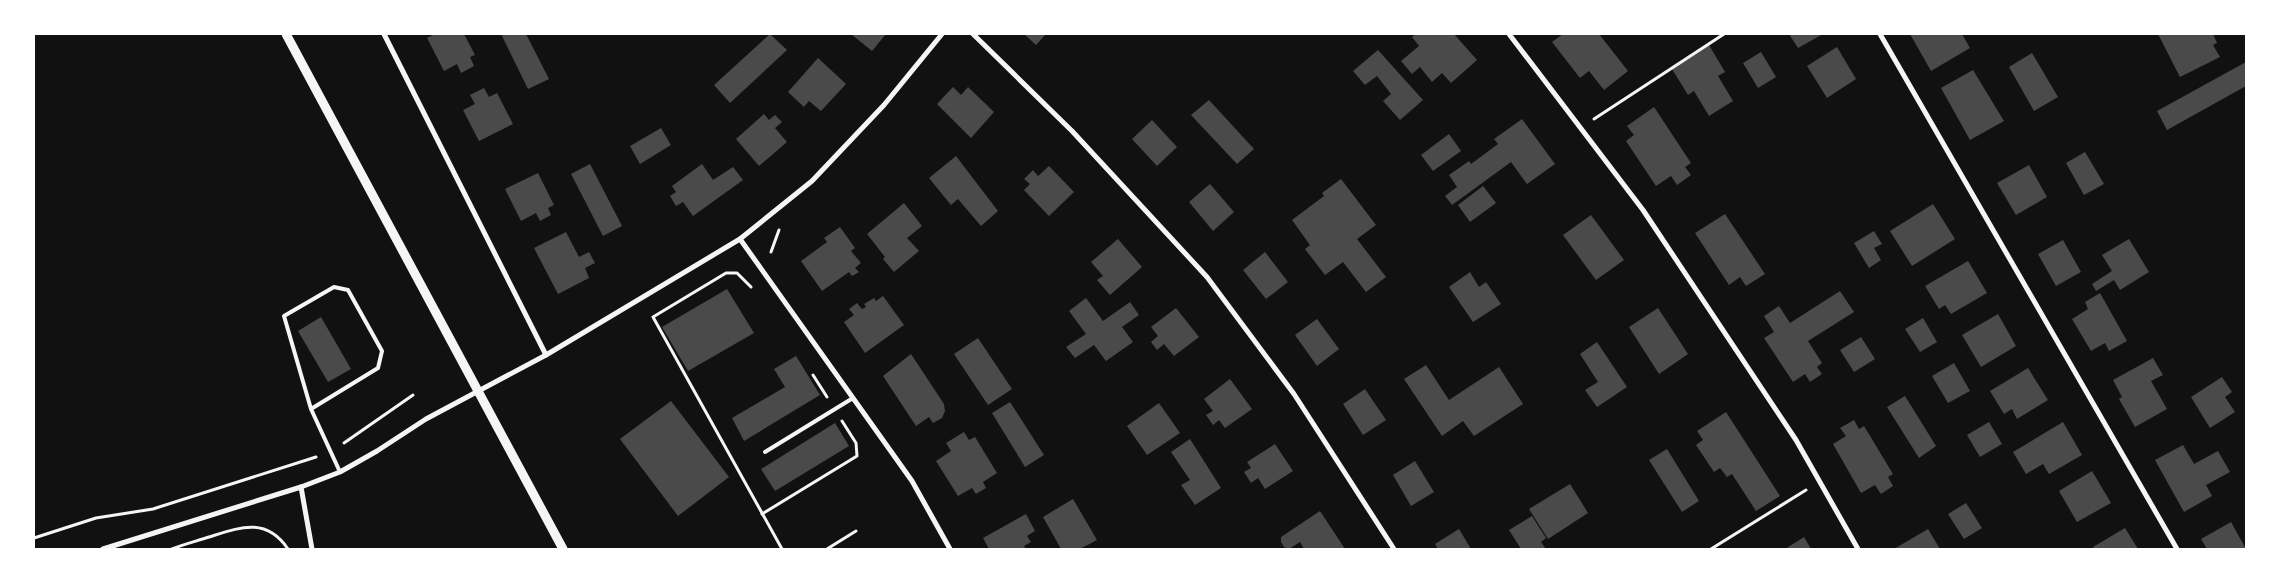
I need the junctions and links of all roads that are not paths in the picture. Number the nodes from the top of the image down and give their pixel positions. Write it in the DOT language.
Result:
graph roads {
  1 [pos="286,34"];
  2 [pos="384,34"];
  3 [pos="942,34"];
  4 [pos="973,34"];
  5 [pos="1508,34"];
  6 [pos="1880,34"];
  7 [pos="740,239"];
  8 [pos="546,355"];
  9 [pos="478,390"];
  10 [pos="853,398"];
  11 [pos="311,409"];
  12 [pos="765,452"];
  13 [pos="340,472"];
  14 [pos="300,486"];
  15 [pos="103,549"];
  16 [pos="312,549"];
  17 [pos="563,549"];
  18 [pos="950,549"];
  19 [pos="1394,549"];
  20 [pos="1858,549"];
  21 [pos="2177,549"];
  1 -- 9 [label="street"];
  2 -- 8 [label="street"];
  3 -- 7 [label="street"];
  4 -- 19 [label="street"];
  5 -- 20 [label="street"];
  6 -- 21 [label="street"];
  7 -- 8 [label="street"];
  7 -- 10 [label="street"];
  8 -- 9 [label="street"];
  9 -- 13 [label="street"];
  9 -- 17 [label="street"];
  10 -- 12 [label="lane"];
  10 -- 18 [label="street"];
  11 -- 11 [label="lane"];
  11 -- 13 [label="lane"];
  13 -- 14 [label="street"];
  14 -- 15 [label="street"];
  14 -- 16 [label="street"];
}
